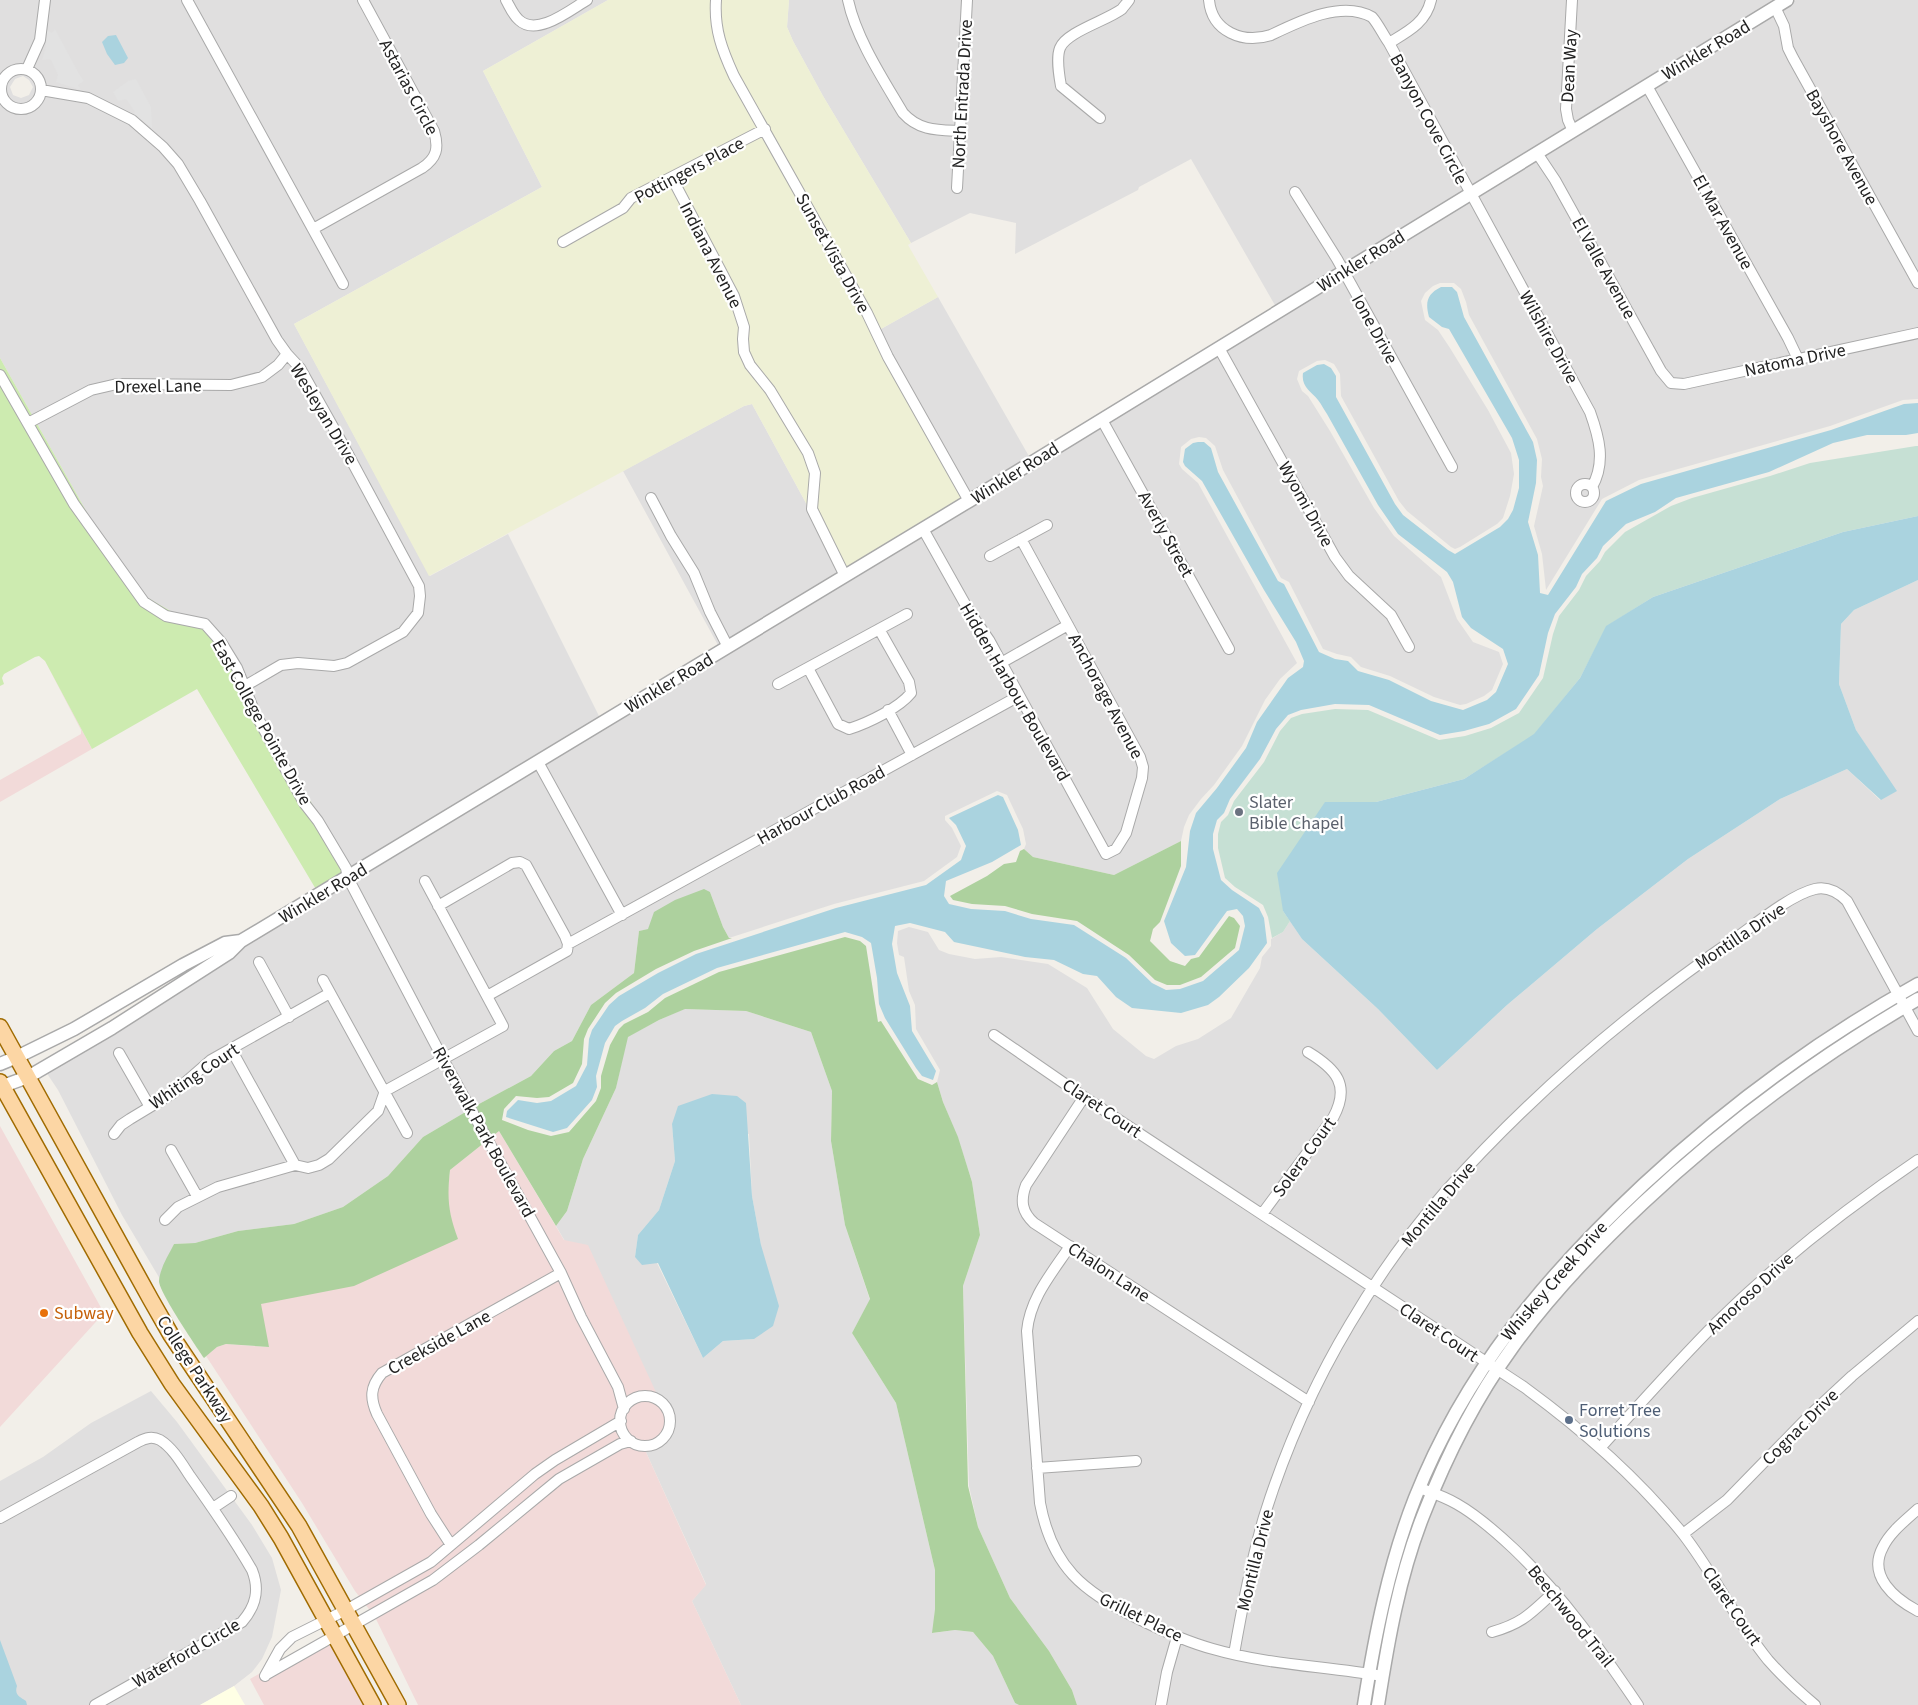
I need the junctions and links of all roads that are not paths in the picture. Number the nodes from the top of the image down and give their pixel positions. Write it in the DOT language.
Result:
graph roads {
  1 [pos="45,0"];
  2 [pos="187,0"];
  3 [pos="363,0"];
  4 [pos="506,0"];
  5 [pos="587,0"];
  6 [pos="716,0"];
  7 [pos="848,0"];
  8 [pos="967,0"];
  9 [pos="1130,0"];
  10 [pos="1209,0"];
  11 [pos="1431,0"];
  12 [pos="1572,0"];
  13 [pos="1787,0"];
  14 [pos="1775,7"];
  15 [pos="1388,44"];
  16 [pos="27,69"];
  17 [pos="1647,86"];
  18 [pos="41,90"];
  19 [pos="1,98"];
  20 [pos="1100,118"];
  21 [pos="764,129"];
  22 [pos="960,131"];
  23 [pos="1574,131"];
  24 [pos="1537,153"];
  25 [pos="672,178"];
  26 [pos="956,188"];
  27 [pos="1295,192"];
  28 [pos="1470,194"];
  29 [pos="313,228"];
  30 [pos="563,242"];
  31 [pos="1344,272"];
  32 [pos="1918,283"];
  33 [pos="343,284"];
  34 [pos="1918,334"];
  35 [pos="1219,348"];
  36 [pos="287,354"];
  37 [pos="1798,359"];
  38 [pos="0,375"];
  39 [pos="1671,383"];
  40 [pos="1102,420"];
  41 [pos="28,423"];
  42 [pos="1452,467"];
  43 [pos="1592,487"];
  44 [pos="651,498"];
  45 [pos="969,501"];
  46 [pos="1047,525"];
  47 [pos="924,529"];
  48 [pos="1021,540"];
  49 [pos="990,556"];
  50 [pos="845,576"];
  51 [pos="907,614"];
  52 [pos="1068,625"];
  53 [pos="879,629"];
  54 [pos="728,647"];
  55 [pos="1409,647"];
  56 [pos="1229,649"];
  57 [pos="1001,663"];
  58 [pos="808,668"];
  59 [pos="778,684"];
  60 [pos="245,686"];
  61 [pos="1019,696"];
  62 [pos="888,710"];
  63 [pos="912,755"];
  64 [pos="538,762"];
  65 [pos="1106,854"];
  66 [pos="348,878"];
  67 [pos="425,881"];
  68 [pos="438,906"];
  69 [pos="622,915"];
  70 [pos="241,941"];
  71 [pos="568,944"];
  72 [pos="259,962"];
  73 [pos="323,980"];
  74 [pos="1918,984"];
  75 [pos="330,993"];
  76 [pos="1898,994"];
  77 [pos="487,996"];
  78 [pos="1918,999"];
  79 [pos="1905,1006"];
  80 [pos="289,1017"];
  81 [pos="0,1027"];
  82 [pos="1918,1030"];
  83 [pos="994,1035"];
  84 [pos="231,1049"];
  85 [pos="1308,1052"];
  86 [pos="119,1053"];
  87 [pos="17,1057"];
  88 [pos="443,1059"];
  89 [pos="0,1064"];
  90 [pos="28,1077"];
  91 [pos="1,1085"];
  92 [pos="385,1092"];
  93 [pos="1084,1097"];
  94 [pos="150,1108"];
  95 [pos="407,1133"];
  96 [pos="114,1134"];
  97 [pos="171,1150"];
  98 [pos="1918,1160"];
  99 [pos="295,1165"];
  100 [pos="198,1196"];
  101 [pos="1262,1214"];
  102 [pos="164,1220"];
  103 [pos="1070,1246"];
  104 [pos="562,1274"];
  105 [pos="1372,1288"];
  106 [pos="1918,1321"];
  107 [pos="1485,1363"];
  108 [pos="1496,1371"];
  109 [pos="618,1387"];
  110 [pos="636,1398"];
  111 [pos="1309,1402"];
  112 [pos="624,1409"];
  113 [pos="621,1421"];
  114 [pos="631,1441"];
  115 [pos="1602,1447"];
  116 [pos="1136,1460"];
  117 [pos="1037,1468"];
  118 [pos="1420,1488"];
  119 [pos="1432,1493"];
  120 [pos="231,1496"];
  121 [pos="213,1508"];
  122 [pos="1918,1509"];
  123 [pos="0,1518"];
  124 [pos="1682,1534"];
  125 [pos="452,1545"];
  126 [pos="1555,1591"];
  127 [pos="346,1610"];
  128 [pos="1918,1611"];
  129 [pos="325,1620"];
  130 [pos="354,1626"];
  131 [pos="1492,1632"];
  132 [pos="335,1636"];
  133 [pos="1177,1637"];
  134 [pos="1234,1654"];
  135 [pos="1369,1674"];
  136 [pos="1382,1676"];
  137 [pos="95,1705"];
  138 [pos="373,1705"];
  139 [pos="398,1705"];
  140 [pos="1161,1705"];
  141 [pos="1364,1705"];
  142 [pos="1378,1705"];
  143 [pos="1638,1705"];
  144 [pos="1815,1705"];
  1 -- 16 [label="street"];
  2 -- 29 [label="street"];
  3 -- 29 [label="street, Astarias Circle"];
  4 -- 5 [label="street"];
  6 -- 21 [label="street, Sunset Vista Drive"];
  7 -- 22 [label="street"];
  8 -- 22 [label="street, North Entrada Drive"];
  9 -- 20 [label="street"];
  10 -- 15 [label="street, Banyon Cove Circle"];
  11 -- 15 [label="street, Banyon Cove Circle"];
  12 -- 23 [label="street, Dean Way"];
  13 -- 14 [label="street, Winkler Road"];
  14 -- 17 [label="street, Winkler Road"];
  14 -- 32 [label="street, Bayshore Avenue"];
  15 -- 28 [label="street, Banyon Cove Circle"];
  16 -- 18 [label="street"];
  16 -- 19 [label="street"];
  17 -- 23 [label="street, Winkler Road"];
  17 -- 37 [label="street, El Mar Avenue"];
  18 -- 19 [label="street"];
  18 -- 36 [label="street, Wesleyan Drive"];
  21 -- 25 [label="street, Pottingers Place"];
  21 -- 45 [label="street, Sunset Vista Drive"];
  22 -- 26 [label="street, North Entrada Drive"];
  23 -- 24 [label="street, Winkler Road"];
  24 -- 28 [label="street, Winkler Road"];
  24 -- 39 [label="street, El Valle Avenue"];
  25 -- 30 [label="street, Pottingers Place"];
  25 -- 50 [label="street, Indiana Avenue"];
  27 -- 31 [label="street, Ione Drive"];
  28 -- 31 [label="street, Winkler Road"];
  28 -- 43 [label="street, Wilshire Drive"];
  29 -- 33 [label="street"];
  31 -- 35 [label="street, Winkler Road"];
  31 -- 42 [label="street, Ione Drive"];
  34 -- 37 [label="street, Natoma Drive"];
  35 -- 40 [label="street, Winkler Road"];
  35 -- 55 [label="street, Wyomi Drive"];
  36 -- 41 [label="street, Drexel Lane"];
  36 -- 60 [label="street, Wesleyan Drive"];
  37 -- 39 [label="street, Natoma Drive"];
  38 -- 41 [label="street, East College Pointe Drive"];
  40 -- 45 [label="street, Winkler Road"];
  40 -- 56 [label="street, Averly Street"];
  41 -- 60 [label="street, East College Pointe Drive"];
  44 -- 54 [label="street"];
  45 -- 47 [label="street, Winkler Road"];
  46 -- 48 [label="street"];
  47 -- 50 [label="street, Winkler Road"];
  47 -- 57 [label="street, Hidden Harbour Boulevard"];
  48 -- 49 [label="street"];
  48 -- 52 [label="street, Anchorage Avenue"];
  50 -- 54 [label="street, Winkler Road"];
  51 -- 53 [label="street"];
  52 -- 57 [label="street"];
  52 -- 65 [label="street, Anchorage Avenue"];
  53 -- 58 [label="street"];
  53 -- 62 [label="street"];
  54 -- 64 [label="street, Winkler Road"];
  57 -- 61 [label="street, Hidden Harbour Boulevard"];
  58 -- 59 [label="street"];
  58 -- 62 [label="street"];
  60 -- 66 [label="street, East College Pointe Drive"];
  61 -- 63 [label="street, Harbour Club Road"];
  61 -- 65 [label="street, Hidden Harbour Boulevard"];
  62 -- 63 [label="street"];
  63 -- 69 [label="street, Harbour Club Road"];
  64 -- 66 [label="street, Winkler Road"];
  64 -- 69 [label="street"];
  66 -- 70 [label="street, Winkler Road"];
  66 -- 88 [label="street, Riverwalk Park Boulevard"];
  67 -- 68 [label="street"];
  68 -- 71 [label="street"];
  68 -- 77 [label="street"];
  69 -- 71 [label="street, Harbour Club Road"];
  70 -- 87 [label="street, Winkler Road"];
  70 -- 90 [label="street, Winkler Road"];
  71 -- 77 [label="street, Harbour Club Road"];
  72 -- 80 [label="street"];
  73 -- 75 [label="street"];
  74 -- 76 [label="street, Whiskey Creek Drive"];
  75 -- 80 [label="street, Whiting Court"];
  75 -- 92 [label="street"];
  76 -- 79 [label="street"];
  76 -- 105 [label="street, Montilla Drive"];
  76 -- 107 [label="street, Whiskey Creek Drive"];
  77 -- 88 [label="street"];
  78 -- 79 [label="street, Whiskey Creek Drive"];
  79 -- 82 [label="street"];
  79 -- 108 [label="street, Whiskey Creek Drive"];
  80 -- 84 [label="street, Whiting Court"];
  81 -- 87 [label="main road, College Parkway"];
  83 -- 93 [label="street, Claret Court"];
  84 -- 94 [label="street, Whiting Court"];
  84 -- 99 [label="street"];
  85 -- 101 [label="street, Solera Court"];
  86 -- 94 [label="street"];
  87 -- 89 [label="street, Winkler Road"];
  87 -- 90 [label="main road, College Parkway"];
  88 -- 92 [label="street"];
  88 -- 104 [label="street, Riverwalk Park Boulevard"];
  90 -- 91 [label="street, Winkler Road"];
  90 -- 127 [label="main road, College Parkway"];
  91 -- 129 [label="main road, College Parkway"];
  92 -- 95 [label="street"];
  92 -- 99 [label="street"];
  93 -- 101 [label="street, Claret Court"];
  93 -- 103 [label="street, Chalon Lane"];
  94 -- 96 [label="street, Whiting Court"];
  97 -- 100 [label="street"];
  98 -- 115 [label="street, Amoroso Drive"];
  99 -- 100 [label="street"];
  100 -- 102 [label="street"];
  101 -- 105 [label="street, Claret Court"];
  103 -- 111 [label="street, Chalon Lane"];
  103 -- 117 [label="street, Grillet Place"];
  104 -- 109 [label="street, Riverwalk Park Boulevard"];
  104 -- 125 [label="street, Creekside Lane"];
  105 -- 107 [label="street, Claret Court"];
  105 -- 111 [label="street, Montilla Drive"];
  106 -- 124 [label="street, Cognac Drive"];
  107 -- 108 [label="street, Claret Court"];
  107 -- 118 [label="street, Whiskey Creek Drive"];
  108 -- 115 [label="street, Claret Court"];
  108 -- 119 [label="street, Whiskey Creek Drive"];
  109 -- 110 [label="street"];
  109 -- 112 [label="street, Riverwalk Park Boulevard"];
  110 -- 112 [label="street"];
  110 -- 114 [label="street"];
  111 -- 134 [label="street, Montilla Drive"];
  112 -- 113 [label="street"];
  113 -- 114 [label="street"];
  113 -- 125 [label="street"];
  114 -- 130 [label="street"];
  115 -- 124 [label="street, Claret Court"];
  116 -- 117 [label="street"];
  117 -- 133 [label="street, Grillet Place"];
  118 -- 119 [label="street, Beechwood Trail"];
  118 -- 135 [label="street, Whiskey Creek Drive"];
  119 -- 126 [label="street, Beechwood Trail"];
  119 -- 136 [label="street, Whiskey Creek Drive"];
  120 -- 121 [label="street"];
  121 -- 123 [label="street, Waterford Circle"];
  121 -- 137 [label="street, Waterford Circle"];
  122 -- 128 [label="street"];
  124 -- 144 [label="street, Claret Court"];
  125 -- 127 [label="street"];
  126 -- 131 [label="street"];
  126 -- 143 [label="street, Beechwood Trail"];
  127 -- 129 [label="street"];
  127 -- 130 [label="main road, College Parkway"];
  129 -- 132 [label="main road, College Parkway"];
  129 -- 132 [label="street"];
  130 -- 132 [label="street"];
  130 -- 139 [label="main road, College Parkway"];
  132 -- 138 [label="main road, College Parkway"];
  133 -- 134 [label="street, Grillet Place"];
  133 -- 140 [label="street"];
  134 -- 135 [label="street, Grillet Place"];
  135 -- 136 [label="street, Grillet Place"];
  135 -- 141 [label="street, Whiskey Creek Drive"];
  136 -- 142 [label="street, Whiskey Creek Drive"];
}
